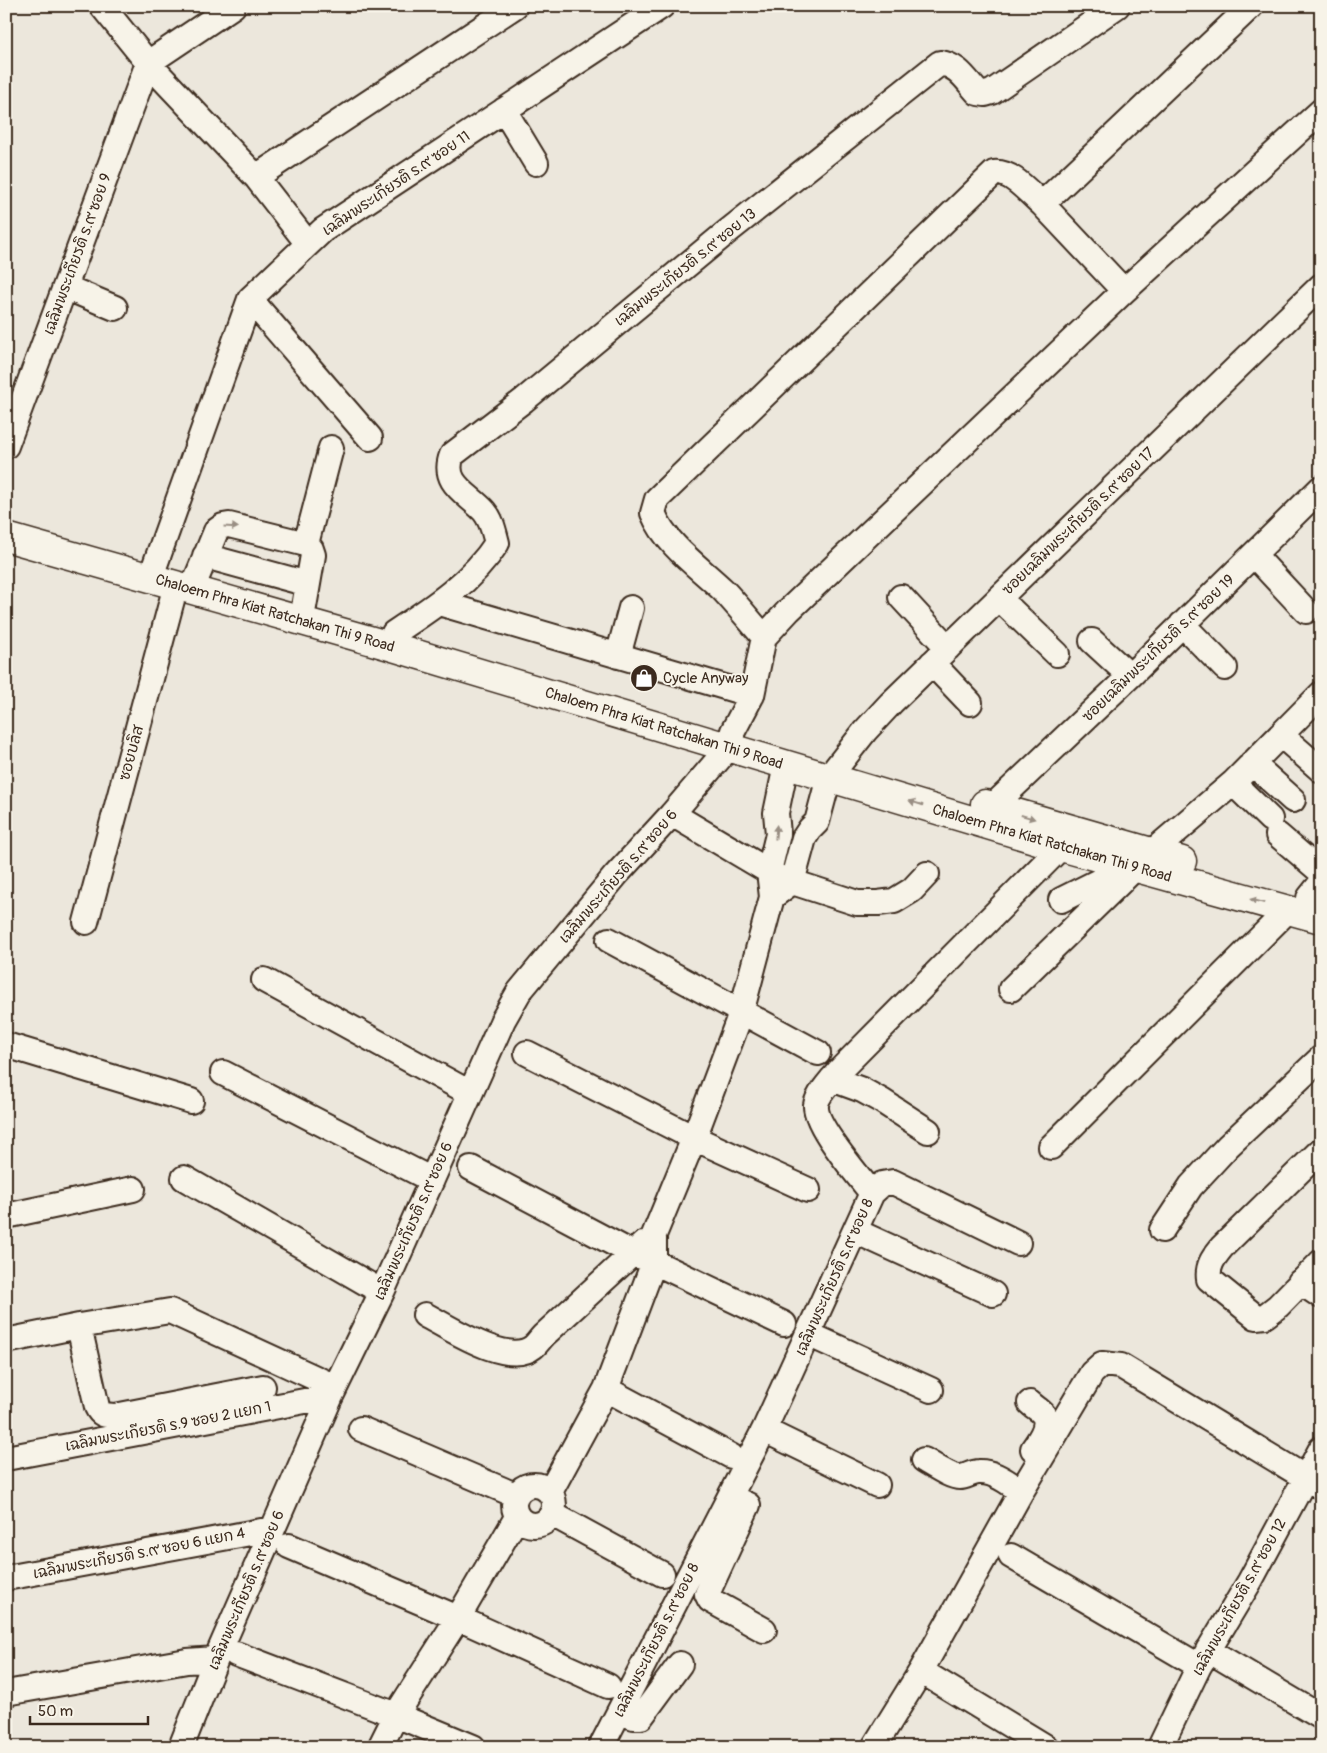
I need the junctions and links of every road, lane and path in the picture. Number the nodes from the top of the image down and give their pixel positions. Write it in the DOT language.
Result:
graph roads {
  1 [pos="102,6"];
  2 [pos="233,6"];
  3 [pos="515,6"];
  4 [pos="662,6"];
  5 [pos="1117,6"];
  6 [pos="1251,6"];
  7 [pos="148,62"];
  8 [pos="504,110"];
  9 [pos="1321,111"];
  10 [pos="536,163"];
  11 [pos="256,178"];
  12 [pos="1042,204"];
  13 [pos="308,244"];
  14 [pos="1321,286"];
  15 [pos="65,287"];
  16 [pos="1124,291"];
  17 [pos="250,300"];
  18 [pos="115,308"];
  19 [pos="370,438"];
  20 [pos="6,446"];
  21 [pos="331,448"];
  22 [pos="1321,488"];
  23 [pos="6,522"];
  24 [pos="6,538"];
  25 [pos="306,544"];
  26 [pos="1254,555"];
  27 [pos="155,565"];
  28 [pos="193,577"];
  29 [pos="901,597"];
  30 [pos="999,598"];
  31 [pos="439,603"];
  32 [pos="304,604"];
  33 [pos="631,608"];
  34 [pos="1306,612"];
  35 [pos="1182,624"];
  36 [pos="394,633"];
  37 [pos="764,637"];
  38 [pos="1092,641"];
  39 [pos="1057,654"];
  40 [pos="940,655"];
  41 [pos="618,656"];
  42 [pos="1225,668"];
  43 [pos="1130,676"];
  44 [pos="1321,694"];
  45 [pos="752,695"];
  46 [pos="970,703"];
  47 [pos="1281,735"];
  48 [pos="731,739"];
  49 [pos="1252,763"];
  50 [pos="786,765"];
  51 [pos="835,769"];
  52 [pos="1321,770"];
  53 [pos="1233,783"];
  54 [pos="1293,800"];
  55 [pos="993,806"];
  56 [pos="672,814"];
  57 [pos="1061,847"];
  58 [pos="1134,860"];
  59 [pos="768,871"];
  60 [pos="1321,872"];
  61 [pos="927,874"];
  62 [pos="792,882"];
  63 [pos="772,897"];
  64 [pos="1061,900"];
  65 [pos="1312,902"];
  66 [pos="86,922"];
  67 [pos="609,940"];
  68 [pos="264,980"];
  69 [pos="1011,989"];
  70 [pos="741,1012"];
  71 [pos="6,1044"];
  72 [pos="527,1053"];
  73 [pos="818,1053"];
  74 [pos="1321,1058"];
  75 [pos="223,1073"];
  76 [pos="832,1079"];
  77 [pos="470,1093"];
  78 [pos="191,1101"];
  79 [pos="928,1131"];
  80 [pos="694,1138"];
  81 [pos="1051,1147"];
  82 [pos="1321,1150"];
  83 [pos="471,1168"];
  84 [pos="184,1178"];
  85 [pos="432,1180"];
  86 [pos="133,1189"];
  87 [pos="808,1190"];
  88 [pos="872,1193"];
  89 [pos="6,1216"];
  90 [pos="1162,1230"];
  91 [pos="855,1231"];
  92 [pos="654,1236"];
  93 [pos="1018,1243"];
  94 [pos="632,1253"];
  95 [pos="654,1262"];
  96 [pos="1321,1262"];
  97 [pos="1300,1282"];
  98 [pos="382,1292"];
  99 [pos="993,1294"];
  100 [pos="1321,1296"];
  101 [pos="425,1315"];
  102 [pos="784,1324"];
  103 [pos="79,1326"];
  104 [pos="808,1334"];
  105 [pos="6,1341"];
  106 [pos="263,1386"];
  107 [pos="606,1389"];
  108 [pos="931,1390"];
  109 [pos="333,1391"];
  110 [pos="1030,1403"];
  111 [pos="361,1428"];
  112 [pos="764,1430"];
  113 [pos="1321,1449"];
  114 [pos="731,1456"];
  115 [pos="6,1458"];
  116 [pos="924,1460"];
  117 [pos="1312,1483"];
  118 [pos="877,1485"];
  119 [pos="1016,1488"];
  120 [pos="730,1497"];
  121 [pos="551,1503"];
  122 [pos="516,1506"];
  123 [pos="272,1529"];
  124 [pos="290,1546"];
  125 [pos="1011,1556"];
  126 [pos="662,1574"];
  127 [pos="6,1578"];
  128 [pos="458,1618"];
  129 [pos="764,1630"];
  130 [pos="226,1656"];
  131 [pos="1204,1658"];
  132 [pos="680,1664"];
  133 [pos="920,1671"];
  134 [pos="608,1686"];
  135 [pos="6,1693"];
  136 [pos="619,1712"];
  137 [pos="396,1715"];
  138 [pos="1321,1717"];
  139 [pos="1021,1740"];
  140 [pos="181,1747"];
  141 [pos="380,1747"];
  142 [pos="472,1747"];
  143 [pos="601,1747"];
  144 [pos="874,1747"];
  145 [pos="1046,1747"];
  146 [pos="1160,1747"];
  1 -- 7 [label="street"];
  2 -- 7 [label="street"];
  3 -- 11 [label="street"];
  4 -- 8 [label="street, เฉลิมพระเกียรติ ร.๙ ซอย 11"];
  5 -- 31 [label="street, เฉลิมพระเกียรติ ร.๙ ซอย 13"];
  6 -- 12 [label="street"];
  7 -- 11 [label="street"];
  7 -- 15 [label="street, เฉลิมพระเกียรติ ร.๙ ซอย 9"];
  8 -- 10 [label="street"];
  8 -- 13 [label="street, เฉลิมพระเกียรติ ร.๙ ซอย 11"];
  9 -- 16 [label="street"];
  11 -- 13 [label="street"];
  12 -- 16 [label="street"];
  12 -- 37 [label="street"];
  13 -- 17 [label="street, เฉลิมพระเกียรติ ร.๙ ซอย 11"];
  14 -- 30 [label="street, ซอยเฉลิมพระเกียรติ ร.๙ ซอย 17"];
  15 -- 18 [label="street"];
  15 -- 20 [label="street, เฉลิมพระเกียรติ ร.๙ ซอย 9"];
  16 -- 37 [label="street"];
  17 -- 19 [label="street"];
  17 -- 27 [label="street, เฉลิมพระเกียรติ ร.๙ ซอย 11"];
  21 -- 25 [label="street"];
  22 -- 26 [label="street, ซอยเฉลิมพระเกียรติ ร.๙ ซอย 19"];
  23 -- 27 [label="main road, Chaloem Phra Kiat Ratchakan Thi 9 Road"];
  24 -- 28 [label="main road, Chaloem Phra Kiat Ratchakan Thi 9 Road"];
  28 -- 25 [label="street, ซอยบลิส, one-way"];
  25 -- 32 [label="street"];
  26 -- 34 [label="street"];
  26 -- 35 [label="street, ซอยเฉลิมพระเกียรติ ร.๙ ซอย 19"];
  27 -- 28 [label="main road, Chaloem Phra Kiat Ratchakan Thi 9 Road"];
  28 -- 32 [label="main road, Chaloem Phra Kiat Ratchakan Thi 9 Road"];
  28 -- 66 [label="street, ซอยบลิส"];
  29 -- 40 [label="street"];
  30 -- 39 [label="street"];
  30 -- 40 [label="street, ซอยเฉลิมพระเกียรติ ร.๙ ซอย 17"];
  31 -- 36 [label="street, เฉลิมพระเกียรติ ร.๙ ซอย 13"];
  31 -- 41 [label="street"];
  32 -- 36 [label="main road, Chaloem Phra Kiat Ratchakan Thi 9 Road"];
  32 -- 48 [label="main road, Chaloem Phra Kiat Ratchakan Thi 9 Road"];
  33 -- 41 [label="street"];
  35 -- 42 [label="street"];
  35 -- 43 [label="street, ซอยเฉลิมพระเกียรติ ร.๙ ซอย 19"];
  36 -- 48 [label="main road, Chaloem Phra Kiat Ratchakan Thi 9 Road"];
  37 -- 45 [label="street, เฉลิมพระเกียรติ ร.๙ ซอย 6"];
  38 -- 43 [label="street"];
  40 -- 46 [label="street"];
  40 -- 51 [label="street, ซอยเฉลิมพระเกียรติ ร.๙ ซอย 17"];
  41 -- 45 [label="street"];
  43 -- 55 [label="street, ซอยเฉลิมพระเกียรติ ร.๙ ซอย 19"];
  44 -- 47 [label="street"];
  45 -- 48 [label="street, เฉลิมพระเกียรติ ร.๙ ซอย 6"];
  47 -- 49 [label="street"];
  47 -- 52 [label="street"];
  48 -- 50 [label="main road, Chaloem Phra Kiat Ratchakan Thi 9 Road"];
  48 -- 51 [label="main road, Chaloem Phra Kiat Ratchakan Thi 9 Road"];
  48 -- 56 [label="street, เฉลิมพระเกียรติ ร.๙ ซอย 6"];
  49 -- 53 [label="street"];
  49 -- 54 [label="street"];
  50 -- 51 [label="main road, Chaloem Phra Kiat Ratchakan Thi 9 Road"];
  59 -- 50 [label="street, one-way"];
  51 -- 55 [label="main road, Chaloem Phra Kiat Ratchakan Thi 9 Road"];
  57 -- 51 [label="main road, Chaloem Phra Kiat Ratchakan Thi 9 Road, one-way"];
  51 -- 62 [label="street"];
  53 -- 58 [label="street"];
  53 -- 60 [label="street"];
  55 -- 58 [label="main road, Chaloem Phra Kiat Ratchakan Thi 9 Road, one-way"];
  56 -- 59 [label="street"];
  56 -- 77 [label="street, เฉลิมพระเกียรติ ร.๙ ซอย 6"];
  57 -- 58 [label="main road, Chaloem Phra Kiat Ratchakan Thi 9 Road"];
  57 -- 76 [label="street, เฉลิมพระเกียรติ ร.๙ ซอย 8"];
  58 -- 64 [label="street"];
  58 -- 65 [label="main road, Chaloem Phra Kiat Ratchakan Thi 9 Road"];
  58 -- 69 [label="street"];
  59 -- 62 [label="street"];
  59 -- 63 [label="street"];
  61 -- 62 [label="street"];
  62 -- 63 [label="street"];
  63 -- 70 [label="street"];
  65 -- 81 [label="street"];
  67 -- 70 [label="street"];
  68 -- 77 [label="street"];
  70 -- 73 [label="street"];
  70 -- 80 [label="street"];
  71 -- 78 [label="street"];
  72 -- 80 [label="street"];
  74 -- 90 [label="street"];
  75 -- 85 [label="street"];
  76 -- 79 [label="street"];
  76 -- 88 [label="street, เฉลิมพระเกียรติ ร.๙ ซอย 8"];
  77 -- 85 [label="street, เฉลิมพระเกียรติ ร.๙ ซอย 6"];
  80 -- 87 [label="street"];
  80 -- 92 [label="street"];
  82 -- 97 [label="street"];
  83 -- 94 [label="street"];
  84 -- 98 [label="street"];
  85 -- 98 [label="street, เฉลิมพระเกียรติ ร.๙ ซอย 6"];
  86 -- 89 [label="street"];
  88 -- 91 [label="street, เฉลิมพระเกียรติ ร.๙ ซอย 8"];
  88 -- 93 [label="street"];
  91 -- 99 [label="street"];
  91 -- 104 [label="street, เฉลิมพระเกียรติ ร.๙ ซอย 8"];
  92 -- 94 [label="street"];
  92 -- 95 [label="street"];
  94 -- 95 [label="street"];
  94 -- 101 [label="street"];
  95 -- 102 [label="street"];
  95 -- 107 [label="street"];
  96 -- 97 [label="street"];
  97 -- 100 [label="street"];
  98 -- 109 [label="street, เฉลิมพระเกียรติ ร.๙ ซอย 6"];
  103 -- 105 [label="street"];
  103 -- 106 [label="street"];
  103 -- 109 [label="street"];
  104 -- 108 [label="street"];
  104 -- 112 [label="street, เฉลิมพระเกียรติ ร.๙ ซอย 8"];
  107 -- 114 [label="street"];
  107 -- 121 [label="street"];
  109 -- 115 [label="street, เฉลิมพระเกียรติ ร.9 ซอย 2 แยก 1"];
  109 -- 123 [label="street, เฉลิมพระเกียรติ ร.๙ ซอย 6"];
  110 -- 119 [label="street"];
  111 -- 122 [label="street"];
  112 -- 118 [label="street"];
  112 -- 120 [label="street, เฉลิมพระเกียรติ ร.๙ ซอย 8"];
  113 -- 117 [label="street, เฉลิมพระเกียรติ ร.๙ ซอย 12"];
  116 -- 119 [label="street"];
  117 -- 119 [label="street"];
  117 -- 131 [label="street, เฉลิมพระเกียรติ ร.๙ ซอย 12"];
  119 -- 133 [label="street"];
  120 -- 129 [label="street"];
  120 -- 136 [label="street, เฉลิมพระเกียรติ ร.๙ ซอย 8"];
  121 -- 122 [label="street"];
  121 -- 122 [label="street"];
  121 -- 126 [label="street"];
  122 -- 128 [label="street"];
  123 -- 127 [label="street, เฉลิมพระเกียรติ ร.๙ ซอย 6 แยก 4"];
  123 -- 130 [label="street, เฉลิมพระเกียรติ ร.๙ ซอย 6"];
  124 -- 128 [label="street"];
  125 -- 131 [label="street"];
  128 -- 134 [label="street"];
  128 -- 137 [label="street"];
  130 -- 135 [label="street"];
  130 -- 137 [label="street"];
  130 -- 140 [label="street, เฉลิมพระเกียรติ ร.๙ ซอย 6"];
  131 -- 138 [label="street"];
  131 -- 146 [label="street, เฉลิมพระเกียรติ ร.๙ ซอย 12"];
  132 -- 136 [label="street"];
  133 -- 139 [label="street"];
  133 -- 144 [label="street"];
  136 -- 143 [label="street, เฉลิมพระเกียรติ ร.๙ ซอย 8"];
  137 -- 141 [label="street"];
  137 -- 142 [label="street"];
  139 -- 145 [label="street"];
}
